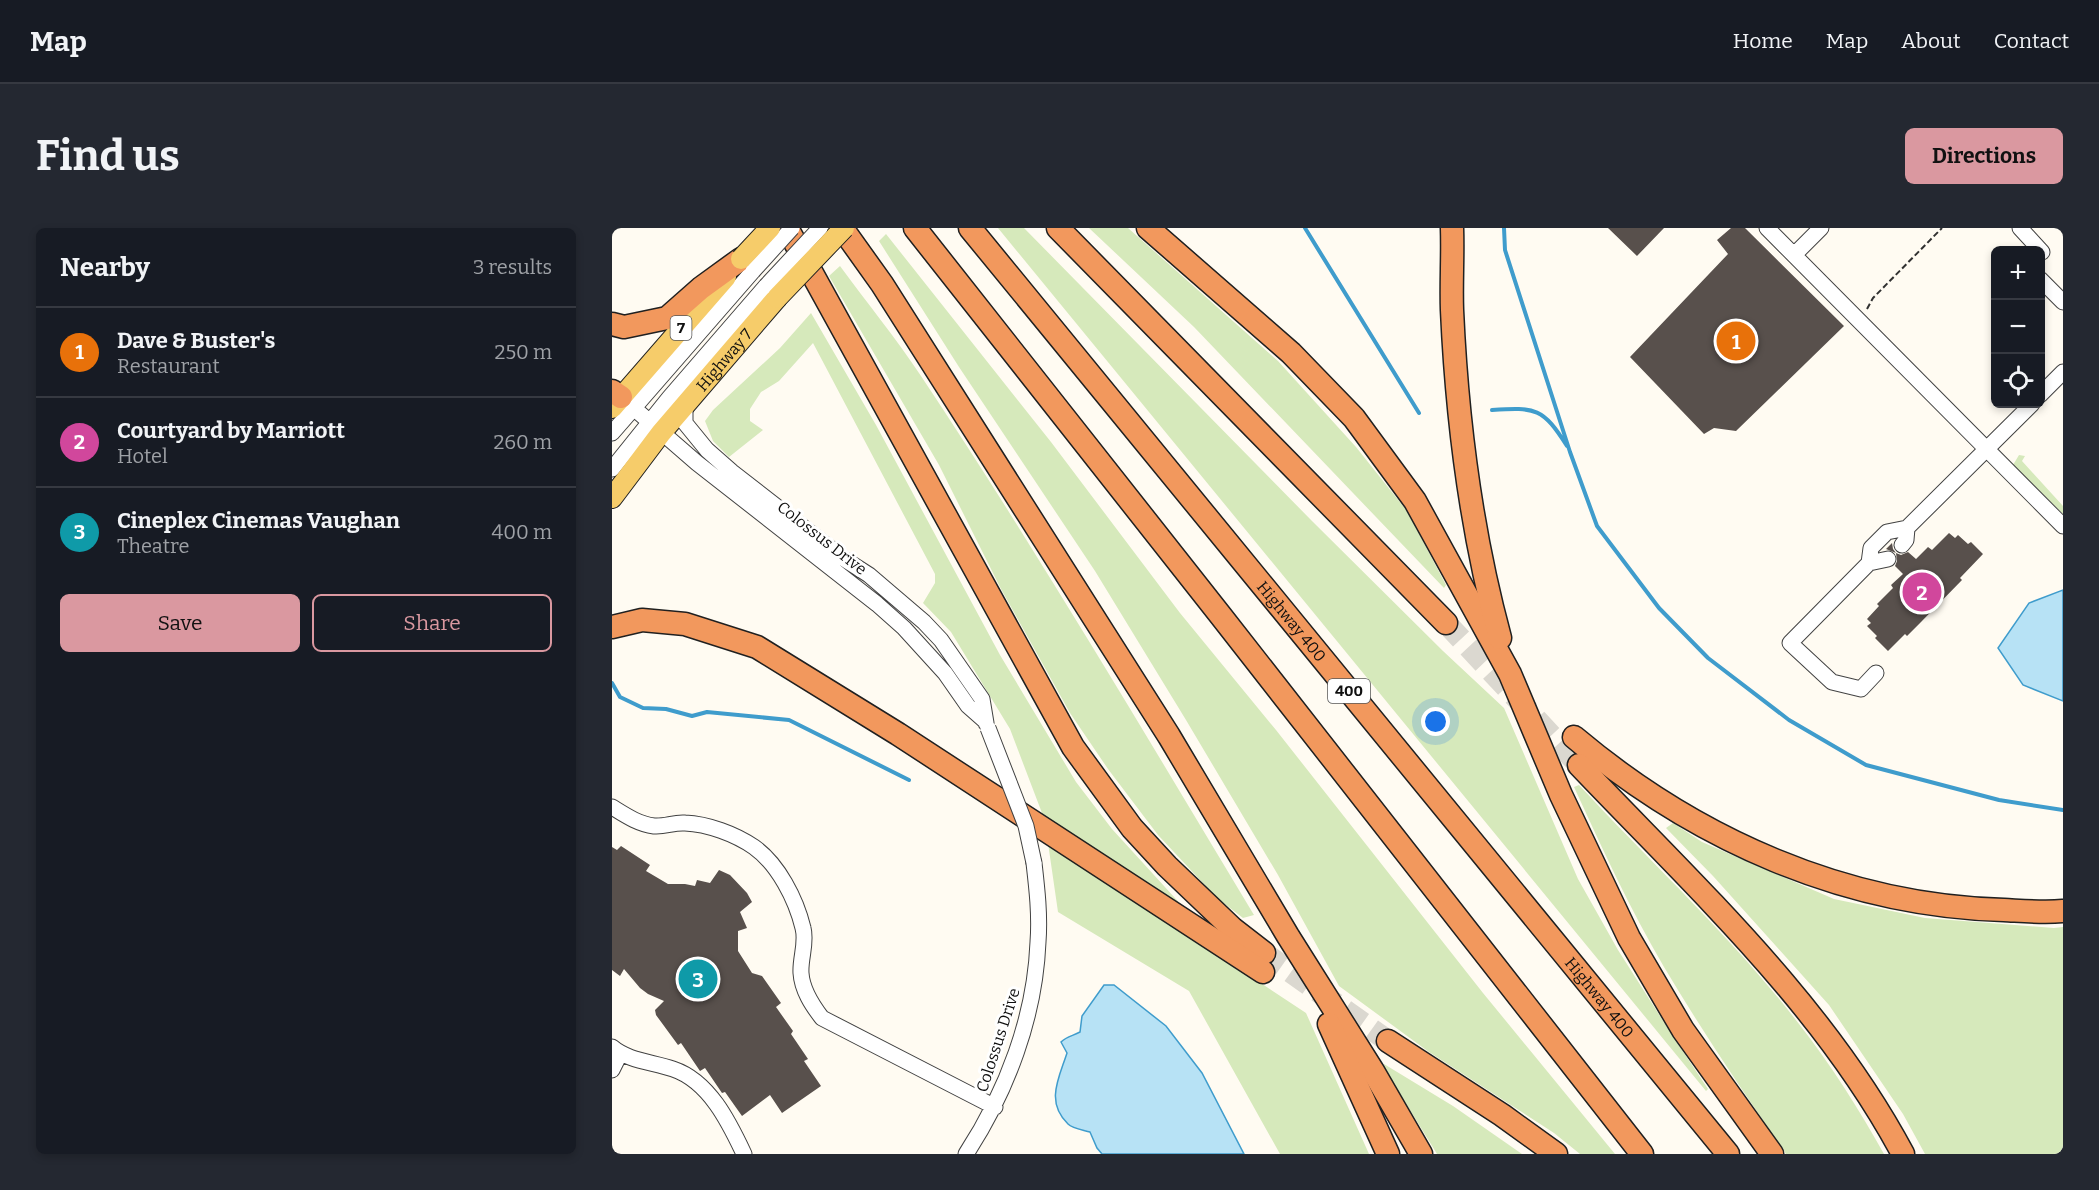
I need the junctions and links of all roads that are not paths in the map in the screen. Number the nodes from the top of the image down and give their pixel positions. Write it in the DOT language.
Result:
graph roads {
  1 [pos="765,228"];
  2 [pos="770,228"];
  3 [pos="787,228"];
  4 [pos="792,228"];
  5 [pos="820,228"];
  6 [pos="843,228"];
  7 [pos="915,228"];
  8 [pos="970,228"];
  9 [pos="1058,228"];
  10 [pos="1148,228"];
  11 [pos="1452,228"];
  12 [pos="1767,228"];
  13 [pos="2020,228"];
  14 [pos="1819,229"];
  15 [pos="2036,246"];
  16 [pos="1794,255"];
  17 [pos="747,265"];
  18 [pos="2045,284"];
  19 [pos="772,292"];
  20 [pos="2063,302"];
  21 [pos="612,324"];
  22 [pos="841,325"];
  23 [pos="2063,372"];
  24 [pos="2045,390"];
  25 [pos="620,401"];
  26 [pos="685,406"];
  27 [pos="2028,408"];
  28 [pos="655,428"];
  29 [pos="612,433"];
  30 [pos="1987,449"];
  31 [pos="612,469"];
  32 [pos="728,478"];
  33 [pos="612,498"];
  34 [pos="2063,526"];
  35 [pos="1907,528"];
  36 [pos="1902,545"];
  37 [pos="1888,559"];
  38 [pos="1869,563"];
  39 [pos="1446,622"];
  40 [pos="612,627"];
  41 [pos="1876,674"];
  42 [pos="1510,675"];
  43 [pos="1574,737"];
  44 [pos="1579,765"];
  45 [pos="612,807"];
  46 [pos="2063,911"];
  47 [pos="1288,936"];
  48 [pos="1388,1041"];
  49 [pos="616,1050"];
  50 [pos="612,1070"];
  51 [pos="995,1107"];
  52 [pos="744,1154"];
  53 [pos="966,1154"];
  54 [pos="1388,1154"];
  55 [pos="1421,1154"];
  56 [pos="1556,1154"];
  57 [pos="1642,1154"];
  58 [pos="1728,1154"];
  59 [pos="1772,1154"];
  60 [pos="1903,1154"];
  1 -- 22 [label="highway"];
  2 -- 17 [label="main road, 7, bridge"];
  3 -- 22 [label="highway"];
  4 -- 17 [label="street, bridge"];
  5 -- 19 [label="street, bridge"];
  6 -- 19 [label="main road, Highway 7, bridge"];
  6 -- 47 [label="highway"];
  7 -- 57 [label="highway"];
  8 -- 58 [label="highway, Highway 400 / 400"];
  9 -- 39 [label="highway"];
  10 -- 42 [label="highway"];
  11 -- 42 [label="highway"];
  12 -- 16 [label="street"];
  13 -- 15 [label="street"];
  14 -- 16 [label="street"];
  16 -- 30 [label="street"];
  17 -- 21 [label="highway"];
  17 -- 25 [label="main road, 7"];
  18 -- 20 [label="street"];
  19 -- 26 [label="main road, Highway 7"];
  19 -- 28 [label="street"];
  22 -- 40 [label="highway"];
  23 -- 24 [label="street"];
  25 -- 28 [label="street, Colossus Drive"];
  25 -- 29 [label="street"];
  26 -- 28 [label="main road, Highway 7"];
  26 -- 32 [label="street, Colossus Drive"];
  27 -- 30 [label="street"];
  28 -- 31 [label="street"];
  28 -- 32 [label="street, Colossus Drive"];
  28 -- 33 [label="main road, Highway 7"];
  30 -- 34 [label="street"];
  30 -- 35 [label="street"];
  32 -- 51 [label="street, Colossus Drive, bridge"];
  35 -- 36 [label="street"];
  35 -- 38 [label="street"];
  37 -- 38 [label="street"];
  38 -- 41 [label="street"];
  42 -- 59 [label="highway"];
  43 -- 46 [label="highway"];
  44 -- 60 [label="highway"];
  45 -- 51 [label="street"];
  47 -- 54 [label="highway"];
  47 -- 55 [label="highway"];
  48 -- 56 [label="highway"];
  49 -- 50 [label="street"];
  49 -- 52 [label="street"];
  51 -- 53 [label="street, Colossus Drive"];
}
